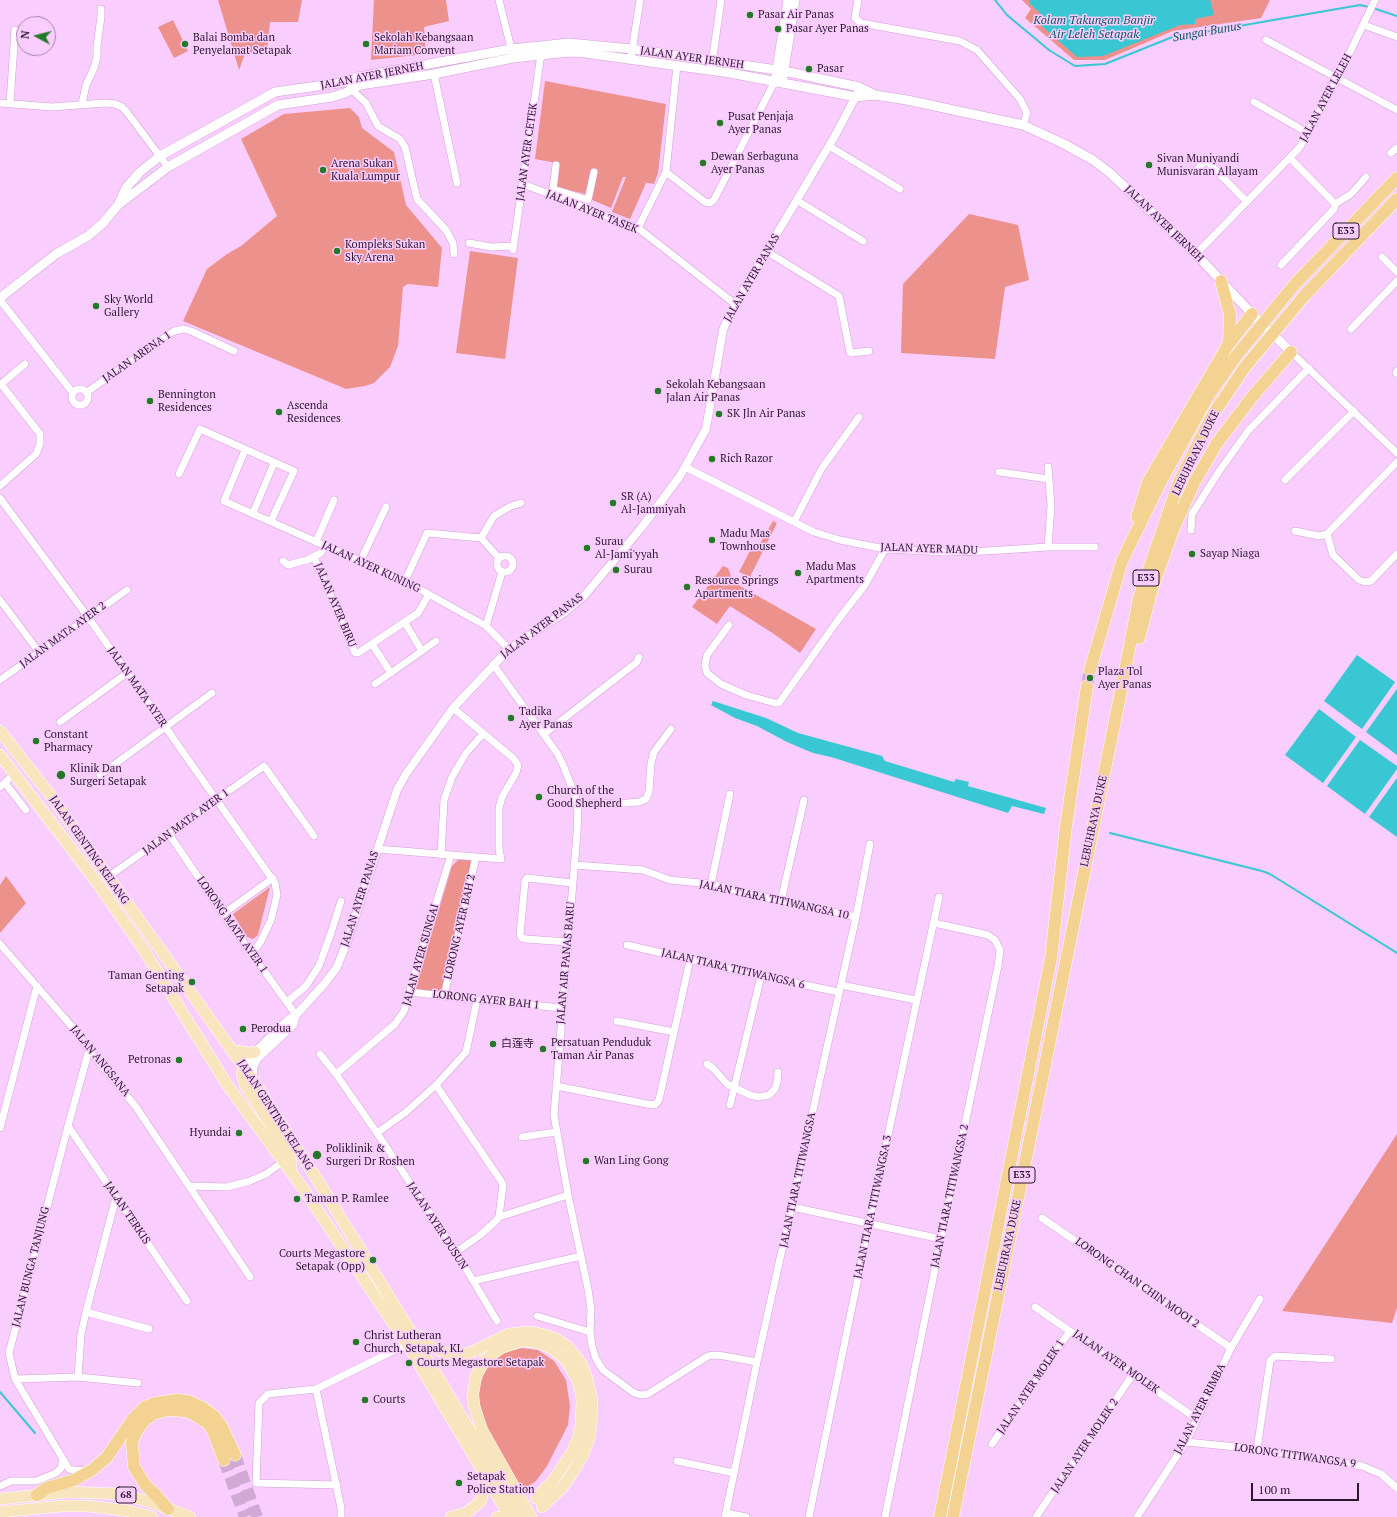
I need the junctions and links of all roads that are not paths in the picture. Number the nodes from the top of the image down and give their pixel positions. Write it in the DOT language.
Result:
graph roads {
  1 [pos="499,0"];
  2 [pos="640,0"];
  3 [pos="721,0"];
  4 [pos="788,0"];
  5 [pos="795,0"];
  6 [pos="858,0"];
  7 [pos="1375,0"];
  8 [pos="100,9"];
  9 [pos="1364,24"];
  10 [pos="14,30"];
  11 [pos="1397,37"];
  12 [pos="1266,40"];
  13 [pos="512,53"];
  14 [pos="541,54"];
  15 [pos="632,54"];
  16 [pos="713,60"];
  17 [pos="678,65"];
  18 [pos="711,70"];
  19 [pos="781,70"];
  20 [pos="434,74"];
  21 [pos="1337,79"];
  22 [pos="779,81"];
  23 [pos="859,87"];
  24 [pos="351,89"];
  25 [pos="874,95"];
  26 [pos="856,97"];
  27 [pos="0,102"];
  28 [pos="1254,102"];
  29 [pos="10,103"];
  30 [pos="82,104"];
  31 [pos="1397,110"];
  32 [pos="1023,125"];
  33 [pos="1308,133"];
  34 [pos="829,146"];
  35 [pos="1397,148"];
  36 [pos="1391,153"];
  37 [pos="160,156"];
  38 [pos="1290,158"];
  39 [pos="556,165"];
  40 [pos="168,167"];
  41 [pos="594,172"];
  42 [pos="666,172"];
  43 [pos="1195,172"];
  44 [pos="1366,177"];
  45 [pos="1397,178"];
  46 [pos="457,183"];
  47 [pos="523,184"];
  48 [pos="900,189"];
  49 [pos="550,191"];
  50 [pos="1397,200"];
  51 [pos="798,201"];
  52 [pos="1247,202"];
  53 [pos="1335,204"];
  54 [pos="118,205"];
  55 [pos="638,228"];
  56 [pos="863,241"];
  57 [pos="469,243"];
  58 [pos="766,251"];
  59 [pos="454,254"];
  60 [pos="1196,254"];
  61 [pos="1382,257"];
  62 [pos="1281,265"];
  63 [pos="1397,272"];
  64 [pos="1221,281"];
  65 [pos="1397,281"];
  66 [pos="0,299"];
  67 [pos="734,304"];
  68 [pos="1252,314"];
  69 [pos="1351,329"];
  70 [pos="1228,345"];
  71 [pos="234,351"];
  72 [pos="868,351"];
  73 [pos="1291,352"];
  74 [pos="25,364"];
  75 [pos="1309,368"];
  76 [pos="1,385"];
  77 [pos="86,392"];
  78 [pos="73,393"];
  79 [pos="1354,411"];
  80 [pos="859,417"];
  81 [pos="245,450"];
  82 [pos="1397,453"];
  83 [pos="1397,462"];
  84 [pos="274,463"];
  85 [pos="685,467"];
  86 [pos="1048,467"];
  87 [pos="999,472"];
  88 [pos="179,474"];
  89 [pos="1049,479"];
  90 [pos="1285,480"];
  91 [pos="0,486"];
  92 [pos="0,498"];
  93 [pos="334,500"];
  94 [pos="521,503"];
  95 [pos="386,507"];
  96 [pos="252,513"];
  97 [pos="271,521"];
  98 [pos="794,522"];
  99 [pos="1191,530"];
  100 [pos="1295,531"];
  101 [pos="1327,534"];
  102 [pos="481,538"];
  103 [pos="316,542"];
  104 [pos="325,546"];
  105 [pos="1048,547"];
  106 [pos="1095,548"];
  107 [pos="885,549"];
  108 [pos="1397,554"];
  109 [pos="314,557"];
  110 [pos="499,558"];
  111 [pos="283,561"];
  112 [pos="360,562"];
  113 [pos="1122,562"];
  114 [pos="502,572"];
  115 [pos="405,581"];
  116 [pos="127,590"];
  117 [pos="429,594"];
  118 [pos="0,600"];
  119 [pos="88,617"];
  120 [pos="405,623"];
  121 [pos="729,625"];
  122 [pos="486,626"];
  123 [pos="436,641"];
  124 [pos="372,644"];
  125 [pos="508,649"];
  126 [pos="422,651"];
  127 [pos="39,652"];
  128 [pos="639,657"];
  129 [pos="493,664"];
  130 [pos="1090,670"];
  131 [pos="127,673"];
  132 [pos="391,673"];
  133 [pos="0,680"];
  134 [pos="375,684"];
  135 [pos="1087,686"];
  136 [pos="1122,686"];
  137 [pos="212,693"];
  138 [pos="453,708"];
  139 [pos="60,722"];
  140 [pos="166,727"];
  141 [pos="671,729"];
  142 [pos="0,731"];
  143 [pos="483,734"];
  144 [pos="544,734"];
  145 [pos="0,755"];
  146 [pos="14,774"];
  147 [pos="100,775"];
  148 [pos="2,785"];
  149 [pos="730,794"];
  150 [pos="217,800"];
  151 [pos="804,800"];
  152 [pos="578,804"];
  153 [pos="26,810"];
  154 [pos="168,834"];
  155 [pos="314,836"];
  156 [pos="870,844"];
  157 [pos="377,850"];
  158 [pos="441,855"];
  159 [pos="451,855"];
  160 [pos="476,858"];
  161 [pos="574,866"];
  162 [pos="108,877"];
  163 [pos="273,878"];
  164 [pos="572,883"];
  165 [pos="711,884"];
  166 [pos="939,897"];
  167 [pos="341,900"];
  168 [pos="781,901"];
  169 [pos="223,914"];
  170 [pos="856,917"];
  171 [pos="934,923"];
  172 [pos="568,942"];
  173 [pos="0,944"];
  174 [pos="627,945"];
  175 [pos="252,954"];
  176 [pos="690,960"];
  177 [pos="761,976"];
  178 [pos="36,986"];
  179 [pos="840,989"];
  180 [pos="410,992"];
  181 [pos="444,996"];
  182 [pos="477,1000"];
  183 [pos="916,1000"];
  184 [pos="287,1002"];
  185 [pos="562,1008"];
  186 [pos="296,1015"];
  187 [pos="617,1021"];
  188 [pos="674,1032"];
  189 [pos="89,1050"];
  190 [pos="231,1050"];
  191 [pos="255,1052"];
  192 [pos="320,1054"];
  193 [pos="707,1064"];
  194 [pos="244,1067"];
  195 [pos="778,1072"];
  196 [pos="336,1074"];
  197 [pos="252,1080"];
  198 [pos="436,1085"];
  199 [pos="556,1086"];
  200 [pos="734,1088"];
  201 [pos="730,1105"];
  202 [pos="68,1126"];
  203 [pos="0,1128"];
  204 [pos="556,1132"];
  205 [pos="377,1133"];
  206 [pos="522,1137"];
  207 [pos="287,1165"];
  208 [pos="190,1186"];
  209 [pos="568,1195"];
  210 [pos="116,1197"];
  211 [pos="792,1207"];
  212 [pos="499,1217"];
  213 [pos="1042,1218"];
  214 [pos="869,1224"];
  215 [pos="940,1239"];
  216 [pos="456,1252"];
  217 [pos="581,1256"];
  218 [pos="250,1277"];
  219 [pos="473,1281"];
  220 [pos="1260,1299"];
  221 [pos="187,1301"];
  222 [pos="1034,1307"];
  223 [pos="86,1312"];
  224 [pos="538,1316"];
  225 [pos="496,1321"];
  226 [pos="149,1329"];
  227 [pos="1070,1331"];
  228 [pos="590,1332"];
  229 [pos="412,1334"];
  230 [pos="407,1344"];
  231 [pos="1231,1348"];
  232 [pos="1331,1359"];
  233 [pos="757,1362"];
  234 [pos="1133,1374"];
  235 [pos="78,1377"];
  236 [pos="15,1379"];
  237 [pos="138,1383"];
  238 [pos="316,1389"];
  239 [pos="1197,1418"];
  240 [pos="1186,1442"];
  241 [pos="992,1444"];
  242 [pos="1257,1449"];
  243 [pos="236,1455"];
  244 [pos="63,1459"];
  245 [pos="224,1460"];
  246 [pos="677,1461"];
  247 [pos="92,1470"];
  248 [pos="484,1472"];
  249 [pos="734,1473"];
  250 [pos="337,1485"];
  251 [pos="0,1486"];
  252 [pos="1397,1488"];
  253 [pos="37,1495"];
  254 [pos="0,1499"];
  255 [pos="168,1509"];
  256 [pos="0,1512"];
  257 [pos="30,1513"];
  258 [pos="726,1515"];
  259 [pos="152,1517"];
  260 [pos="190,1517"];
  261 [pos="341,1517"];
  262 [pos="451,1517"];
  263 [pos="510,1517"];
  264 [pos="522,1517"];
  265 [pos="531,1517"];
  266 [pos="746,1517"];
  267 [pos="809,1517"];
  268 [pos="885,1517"];
  269 [pos="940,1517"];
  270 [pos="953,1517"];
  271 [pos="1036,1517"];
  272 [pos="1137,1517"];
  1 -- 13 [label="street"];
  2 -- 15 [label="street"];
  3 -- 16 [label="street"];
  4 -- 19 [label="main road"];
  5 -- 19 [label="main road"];
  6 -- 32 [label="street"];
  7 -- 9 [label="street, JALAN AYER LELEH"];
  8 -- 30 [label="street"];
  9 -- 11 [label="street"];
  9 -- 21 [label="street, JALAN AYER LELEH"];
  10 -- 29 [label="street"];
  12 -- 21 [label="street"];
  13 -- 14 [label="main road, JALAN AYER JERNEH"];
  13 -- 15 [label="main road, JALAN AYER JERNEH"];
  13 -- 20 [label="main road, JALAN AYER JERNEH"];
  13 -- 37 [label="main road, JALAN AYER JERNEH"];
  14 -- 15 [label="main road, JALAN AYER JERNEH"];
  14 -- 47 [label="street, JALAN AYER CETEK"];
  15 -- 16 [label="main road, JALAN AYER JERNEH"];
  15 -- 17 [label="main road, JALAN AYER JERNEH"];
  16 -- 18 [label="street"];
  16 -- 19 [label="main road, JALAN AYER JERNEH"];
  17 -- 18 [label="main road, JALAN AYER JERNEH"];
  17 -- 42 [label="street"];
  18 -- 22 [label="main road, JALAN AYER JERNEH"];
  19 -- 22 [label="main road"];
  19 -- 23 [label="main road, JALAN AYER JERNEH"];
  20 -- 24 [label="main road, JALAN AYER JERNEH"];
  20 -- 46 [label="street"];
  21 -- 31 [label="street"];
  21 -- 33 [label="street, JALAN AYER LELEH"];
  22 -- 26 [label="main road, JALAN AYER JERNEH"];
  22 -- 42 [label="street"];
  23 -- 25 [label="main road, JALAN AYER JERNEH"];
  23 -- 26 [label="street, JALAN AYER PANAS"];
  24 -- 40 [label="main road, JALAN AYER JERNEH"];
  24 -- 59 [label="street"];
  25 -- 26 [label="main road, JALAN AYER JERNEH"];
  25 -- 32 [label="main road, JALAN AYER JERNEH"];
  26 -- 34 [label="street, JALAN AYER PANAS"];
  27 -- 29 [label="street"];
  28 -- 33 [label="street"];
  29 -- 30 [label="street"];
  30 -- 37 [label="street"];
  32 -- 60 [label="main road, JALAN AYER JERNEH"];
  33 -- 38 [label="street, JALAN AYER LELEH"];
  34 -- 48 [label="street"];
  34 -- 51 [label="street, JALAN AYER PANAS"];
  35 -- 36 [label="street"];
  37 -- 40 [label="street"];
  37 -- 54 [label="main road, JALAN AYER JERNEH"];
  38 -- 52 [label="street, JALAN AYER LELEH"];
  38 -- 53 [label="street"];
  39 -- 49 [label="street"];
  40 -- 54 [label="main road, JALAN AYER JERNEH"];
  41 -- 49 [label="street"];
  42 -- 55 [label="street"];
  43 -- 52 [label="street"];
  44 -- 53 [label="street"];
  45 -- 113 [label="highway, LEBUHRAYA DUKE / E33, bridge"];
  47 -- 49 [label="street, JALAN AYER TASEK"];
  47 -- 57 [label="street, JALAN AYER CETEK"];
  49 -- 55 [label="street, JALAN AYER TASEK"];
  50 -- 136 [label="highway, LEBUHRAYA DUKE / E33, bridge"];
  51 -- 56 [label="street"];
  51 -- 58 [label="street, JALAN AYER PANAS"];
  52 -- 60 [label="street, JALAN AYER LELEH"];
  53 -- 62 [label="street"];
  54 -- 66 [label="main road, JALAN AYER JERNEH"];
  55 -- 67 [label="street, JALAN AYER TASEK"];
  58 -- 67 [label="street, JALAN AYER PANAS"];
  58 -- 72 [label="street"];
  60 -- 64 [label="main road, JALAN AYER JERNEH"];
  61 -- 63 [label="street"];
  64 -- 68 [label="main road, JALAN AYER JERNEH"];
  64 -- 70 [label="highway"];
  65 -- 69 [label="street"];
  66 -- 78 [label="street"];
  67 -- 85 [label="street, JALAN AYER PANAS"];
  68 -- 70 [label="highway"];
  68 -- 73 [label="main road, JALAN AYER JERNEH"];
  70 -- 113 [label="highway"];
  71 -- 77 [label="street, JALAN ARENA 1"];
  73 -- 75 [label="street, JALAN AYER JERNEH"];
  73 -- 136 [label="highway"];
  74 -- 76 [label="street"];
  75 -- 79 [label="street, JALAN AYER JERNEH"];
  75 -- 99 [label="street"];
  76 -- 91 [label="street"];
  77 -- 78 [label="street"];
  77 -- 78 [label="street"];
  79 -- 82 [label="street, JALAN AYER JERNEH"];
  79 -- 90 [label="street"];
  80 -- 98 [label="street"];
  81 -- 84 [label="street"];
  81 -- 88 [label="street"];
  81 -- 96 [label="street, JALAN AYER KUNING"];
  83 -- 101 [label="street"];
  84 -- 96 [label="street"];
  84 -- 97 [label="street"];
  85 -- 98 [label="street, JALAN AYER MADU"];
  85 -- 125 [label="street, JALAN AYER PANAS"];
  86 -- 89 [label="street"];
  87 -- 89 [label="street"];
  89 -- 105 [label="street"];
  92 -- 119 [label="street, JALAN MATA AYER"];
  93 -- 103 [label="street"];
  94 -- 102 [label="street"];
  95 -- 112 [label="street"];
  96 -- 97 [label="street, JALAN AYER KUNING"];
  97 -- 103 [label="street, JALAN AYER KUNING"];
  98 -- 107 [label="street, JALAN AYER MADU"];
  100 -- 101 [label="street"];
  101 -- 108 [label="street"];
  102 -- 110 [label="street"];
  102 -- 115 [label="street"];
  103 -- 104 [label="street, JALAN AYER KUNING"];
  104 -- 109 [label="street"];
  104 -- 112 [label="street, JALAN AYER KUNING"];
  105 -- 106 [label="street, JALAN AYER MADU"];
  105 -- 107 [label="street, JALAN AYER MADU"];
  107 -- 121 [label="street"];
  109 -- 111 [label="street"];
  109 -- 124 [label="street, JALAN AYER BIRU"];
  110 -- 114 [label="street"];
  110 -- 114 [label="street"];
  112 -- 115 [label="street, JALAN AYER KUNING"];
  113 -- 130 [label="highway, LEBUHRAYA DUKE / E33"];
  114 -- 122 [label="street"];
  115 -- 117 [label="street, JALAN AYER KUNING"];
  116 -- 119 [label="street, JALAN MATA AYER 2"];
  117 -- 120 [label="street, JALAN AYER BIRU"];
  117 -- 122 [label="street, JALAN AYER KUNING"];
  118 -- 127 [label="street"];
  119 -- 127 [label="street, JALAN MATA AYER 2"];
  119 -- 131 [label="street, JALAN MATA AYER"];
  120 -- 124 [label="street, JALAN AYER BIRU"];
  120 -- 126 [label="street"];
  122 -- 125 [label="street, JALAN AYER KUNING"];
  123 -- 126 [label="street"];
  124 -- 132 [label="street"];
  125 -- 129 [label="street, JALAN AYER PANAS"];
  126 -- 132 [label="street"];
  127 -- 133 [label="street, JALAN MATA AYER 2"];
  128 -- 144 [label="street"];
  129 -- 138 [label="street, JALAN AYER PANAS"];
  129 -- 144 [label="street, JALAN AIR PANAS BARU"];
  131 -- 139 [label="street"];
  131 -- 140 [label="street, JALAN MATA AYER"];
  132 -- 134 [label="street"];
  135 -- 269 [label="highway, LEBUHRAYA DUKE / E33"];
  136 -- 270 [label="highway, LEBUHRAYA DUKE / E33"];
  137 -- 140 [label="street"];
  138 -- 143 [label="street"];
  138 -- 157 [label="street, JALAN AYER PANAS"];
  140 -- 147 [label="street"];
  140 -- 150 [label="street, JALAN MATA AYER"];
  141 -- 152 [label="street"];
  142 -- 146 [label="main road"];
  142 -- 162 [label="main road, JALAN GENTING KELANG"];
  143 -- 158 [label="street"];
  143 -- 160 [label="street"];
  144 -- 152 [label="street, JALAN AIR PANAS BARU"];
  145 -- 146 [label="main road, JALAN GENTING KELANG"];
  146 -- 148 [label="street"];
  146 -- 207 [label="main road, JALAN GENTING KELANG"];
  148 -- 153 [label="street"];
  149 -- 165 [label="street"];
  150 -- 154 [label="street, JALAN MATA AYER 1"];
  150 -- 155 [label="street, JALAN MATA AYER 1"];
  150 -- 163 [label="street, JALAN MATA AYER"];
  151 -- 168 [label="street"];
  152 -- 161 [label="street, JALAN AIR PANAS BARU"];
  154 -- 162 [label="street, JALAN MATA AYER 1"];
  154 -- 169 [label="street, LORONG MATA AYER 1"];
  156 -- 170 [label="street, JALAN TIARA TITIWANGSA"];
  157 -- 158 [label="street"];
  157 -- 186 [label="street, JALAN AYER PANAS"];
  158 -- 159 [label="street"];
  159 -- 160 [label="street"];
  159 -- 180 [label="street, JALAN AYER SUNGAI"];
  160 -- 181 [label="street, LORONG AYER BAH 2"];
  161 -- 164 [label="street, JALAN AIR PANAS BARU"];
  161 -- 165 [label="street, JALAN TIARA TITIWANGSA 10"];
  162 -- 190 [label="main road, JALAN GENTING KELANG"];
  163 -- 169 [label="street"];
  163 -- 175 [label="street"];
  164 -- 172 [label="street, JALAN AIR PANAS BARU"];
  164 -- 172 [label="street"];
  165 -- 168 [label="street, JALAN TIARA TITIWANGSA 10"];
  166 -- 171 [label="street, JALAN TIARA TITIWANGSA 3"];
  167 -- 184 [label="street"];
  168 -- 170 [label="street, JALAN TIARA TITIWANGSA 10"];
  169 -- 175 [label="street, LORONG MATA AYER 1"];
  170 -- 179 [label="street, JALAN TIARA TITIWANGSA"];
  171 -- 183 [label="street, JALAN TIARA TITIWANGSA 3"];
  171 -- 215 [label="street, JALAN TIARA TITIWANGSA 2"];
  172 -- 185 [label="street, JALAN AIR PANAS BARU"];
  173 -- 178 [label="street, JALAN ANGSANA"];
  174 -- 176 [label="street, JALAN TIARA TITIWANGSA 6"];
  175 -- 184 [label="street, LORONG MATA AYER 1"];
  176 -- 177 [label="street, JALAN TIARA TITIWANGSA 6"];
  176 -- 188 [label="street"];
  177 -- 179 [label="street, JALAN TIARA TITIWANGSA 6"];
  177 -- 200 [label="street"];
  178 -- 189 [label="street, JALAN ANGSANA"];
  178 -- 203 [label="street"];
  179 -- 183 [label="street, JALAN TIARA TITIWANGSA 6"];
  179 -- 211 [label="street, JALAN TIARA TITIWANGSA"];
  180 -- 181 [label="street, LORONG AYER BAH 1"];
  180 -- 196 [label="street, JALAN AYER SUNGAI"];
  181 -- 182 [label="street, LORONG AYER BAH 1"];
  182 -- 185 [label="street, LORONG AYER BAH 1"];
  182 -- 198 [label="street"];
  183 -- 214 [label="street, JALAN TIARA TITIWANGSA 3"];
  184 -- 186 [label="street, LORONG MATA AYER 1"];
  185 -- 199 [label="street, JALAN AIR PANAS BARU"];
  186 -- 191 [label="street, JALAN AYER PANAS"];
  186 -- 197 [label="street, JALAN AYER PANAS"];
  187 -- 188 [label="street"];
  188 -- 199 [label="street"];
  189 -- 202 [label="street, JALAN BUNGA TANJUNG"];
  189 -- 208 [label="street, JALAN ANGSANA"];
  190 -- 191 [label="main road"];
  190 -- 194 [label="main road, JALAN GENTING KELANG"];
  191 -- 194 [label="street, JALAN AYER PANAS"];
  192 -- 196 [label="street, JALAN AYER DUSUN"];
  193 -- 200 [label="street"];
  194 -- 197 [label="main road, JALAN GENTING KELANG"];
  194 -- 207 [label="main road"];
  195 -- 200 [label="street"];
  196 -- 205 [label="street, JALAN AYER DUSUN"];
  197 -- 229 [label="main road, JALAN GENTING KELANG"];
  198 -- 205 [label="street"];
  198 -- 212 [label="street"];
  199 -- 204 [label="street, JALAN AIR PANAS BARU"];
  200 -- 201 [label="street"];
  202 -- 210 [label="street, JALAN TERKIS"];
  202 -- 236 [label="street, JALAN BUNGA TANJUNG"];
  204 -- 206 [label="street"];
  204 -- 209 [label="street, JALAN AIR PANAS BARU"];
  205 -- 216 [label="street, JALAN AYER DUSUN"];
  207 -- 208 [label="street"];
  207 -- 230 [label="main road, JALAN GENTING KELANG"];
  208 -- 218 [label="street, JALAN ANGSANA"];
  209 -- 212 [label="street"];
  209 -- 217 [label="street, JALAN AIR PANAS BARU"];
  210 -- 221 [label="street, JALAN TERKIS"];
  210 -- 223 [label="street"];
  211 -- 214 [label="street"];
  211 -- 233 [label="street, JALAN TIARA TITIWANGSA"];
  212 -- 216 [label="street"];
  213 -- 231 [label="street, LORONG CHAN CHIN MOOI 2"];
  214 -- 215 [label="street"];
  214 -- 267 [label="street, JALAN TIARA TITIWANGSA 3"];
  215 -- 268 [label="street, JALAN TIARA TITIWANGSA 2"];
  216 -- 219 [label="street, JALAN AYER DUSUN"];
  217 -- 219 [label="street"];
  217 -- 228 [label="street, JALAN AIR PANAS BARU"];
  219 -- 225 [label="street, JALAN AYER DUSUN"];
  220 -- 231 [label="street, JALAN AYER RIMBA"];
  222 -- 227 [label="street, JALAN AYER MOLEK"];
  223 -- 226 [label="street"];
  223 -- 235 [label="street"];
  224 -- 228 [label="street"];
  227 -- 234 [label="street, JALAN AYER MOLEK"];
  227 -- 241 [label="street, JALAN AYER MOLEK 1"];
  228 -- 233 [label="street, JALAN AIR PANAS BARU"];
  229 -- 264 [label="main road, JALAN GENTING KELANG"];
  229 -- 265 [label="main road"];
  230 -- 238 [label="street"];
  230 -- 248 [label="main road, JALAN GENTING KELANG"];
  231 -- 239 [label="street, JALAN AYER RIMBA"];
  232 -- 242 [label="street"];
  233 -- 249 [label="street, JALAN TIARA TITIWANGSA"];
  234 -- 239 [label="street, JALAN AYER MOLEK"];
  234 -- 271 [label="street, JALAN AYER MOLEK 2"];
  235 -- 236 [label="street"];
  235 -- 237 [label="street"];
  236 -- 244 [label="street, JALAN BUNGA TANJUNG"];
  238 -- 250 [label="street"];
  238 -- 250 [label="street"];
  239 -- 240 [label="street, JALAN AYER RIMBA"];
  240 -- 242 [label="street, LORONG TITIWANGSA 9"];
  240 -- 272 [label="street, JALAN AYER RIMBA"];
  242 -- 252 [label="street, LORONG TITIWANGSA 9"];
  243 -- 247 [label="highway"];
  244 -- 247 [label="street"];
  244 -- 251 [label="street"];
  245 -- 255 [label="highway"];
  246 -- 249 [label="street"];
  247 -- 253 [label="highway"];
  248 -- 262 [label="main road"];
  248 -- 263 [label="main road, JALAN GENTING KELANG"];
  249 -- 258 [label="street, JALAN TIARA TITIWANGSA"];
  250 -- 261 [label="street"];
  253 -- 254 [label="main road, 68"];
  253 -- 255 [label="main road, 68"];
  255 -- 260 [label="main road, 68"];
  256 -- 257 [label="main road, 68"];
  257 -- 259 [label="main road, 68"];
  258 -- 266 [label="street"];
}
